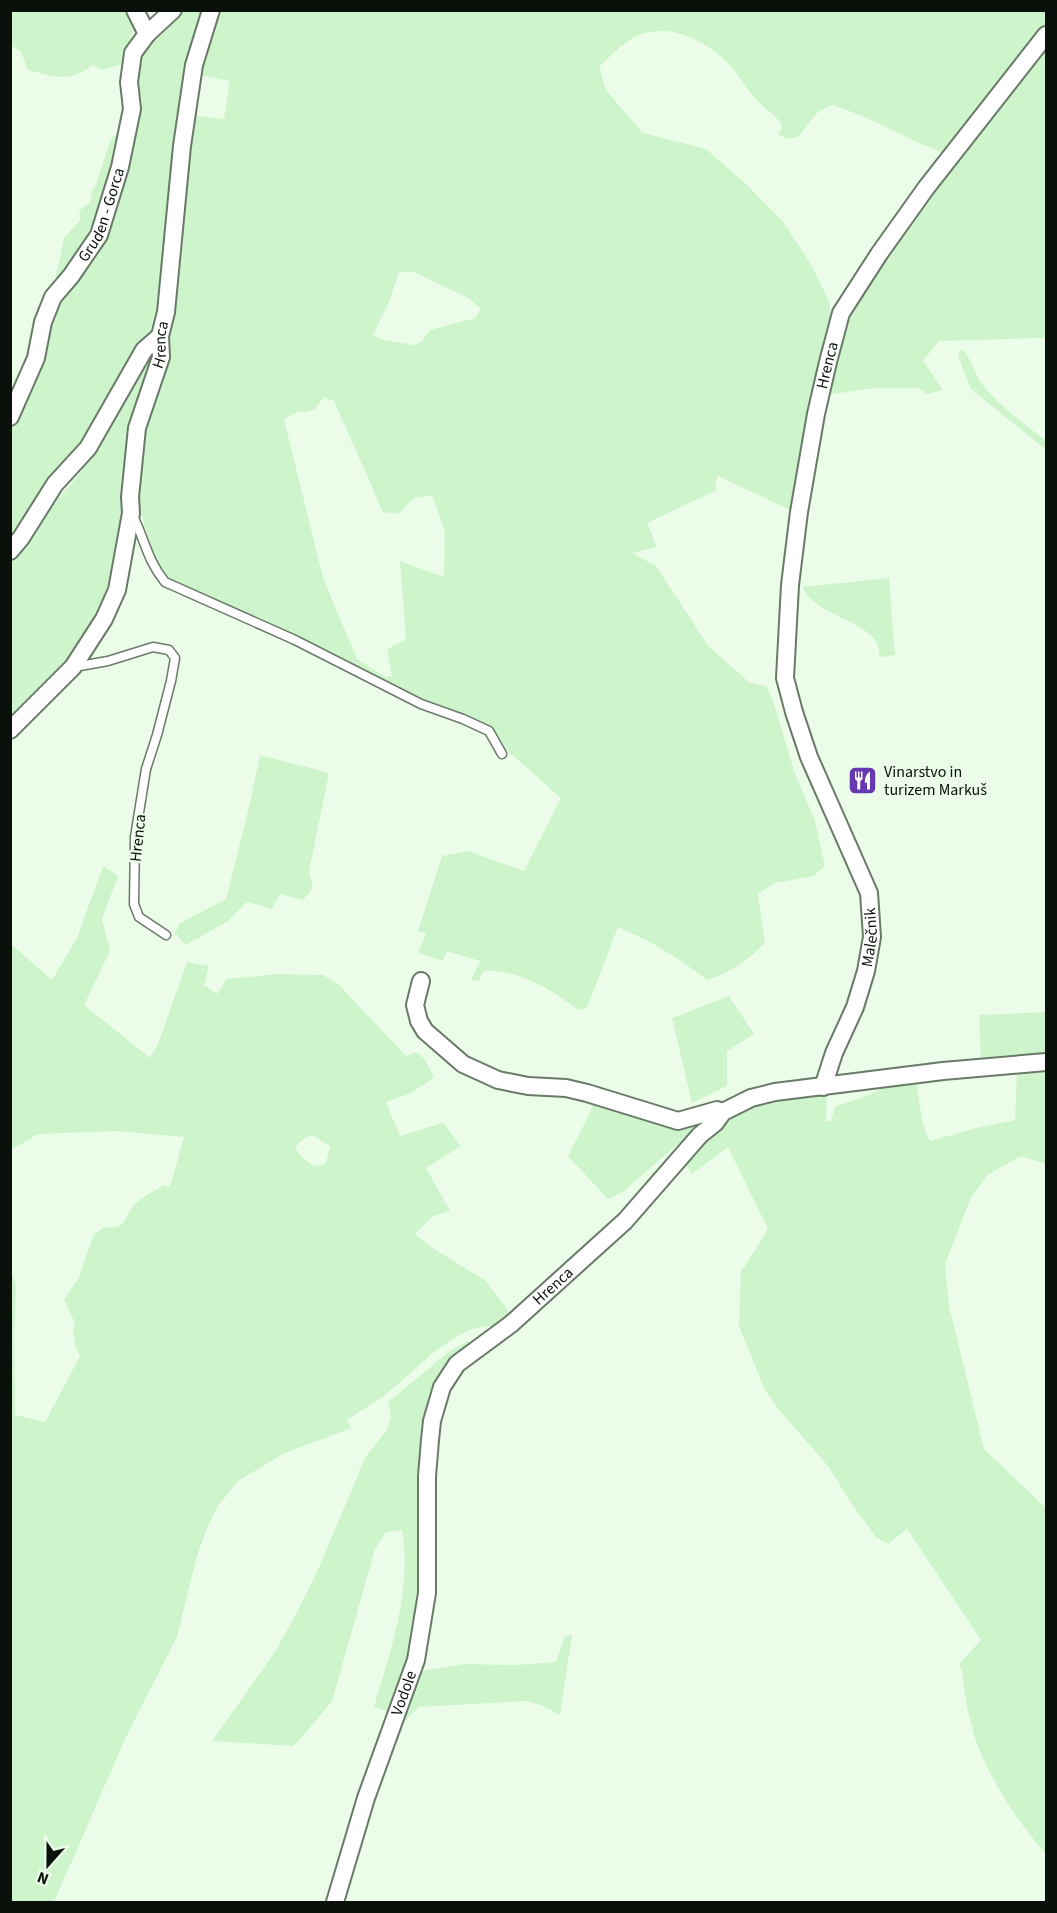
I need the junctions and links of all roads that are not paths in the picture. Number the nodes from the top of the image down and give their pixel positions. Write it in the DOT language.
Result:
graph roads {
  1 [pos="135,10"];
  2 [pos="173,10"];
  3 [pos="211,10"];
  4 [pos="147,34"];
  5 [pos="1047,36"];
  6 [pos="160,336"];
  7 [pos="10,417"];
  8 [pos="131,513"];
  9 [pos="10,551"];
  10 [pos="73,667"];
  11 [pos="10,730"];
  12 [pos="502,754"];
  13 [pos="809,757"];
  14 [pos="166,935"];
  15 [pos="421,981"];
  16 [pos="1047,1062"];
  17 [pos="823,1087"];
  18 [pos="723,1112"];
  19 [pos="427,1476"];
  20 [pos="335,1902"];
  1 -- 4 [label="street"];
  2 -- 4 [label="street, Gruden - Gorca"];
  3 -- 6 [label="street, Hrenca"];
  4 -- 7 [label="street, Gruden - Gorca"];
  5 -- 13 [label="street, Hrenca"];
  6 -- 8 [label="street, Hrenca"];
  6 -- 9 [label="street"];
  8 -- 10 [label="street, Hrenca"];
  8 -- 12 [label="lane"];
  10 -- 11 [label="street, Hrenca"];
  10 -- 14 [label="lane, Hrenca"];
  13 -- 17 [label="street, Malečnik"];
  15 -- 18 [label="street, Hrenca"];
  16 -- 17 [label="street"];
  17 -- 18 [label="street, Hrenca"];
  18 -- 19 [label="street, Hrenca"];
  19 -- 20 [label="street, Vodole"];
}
